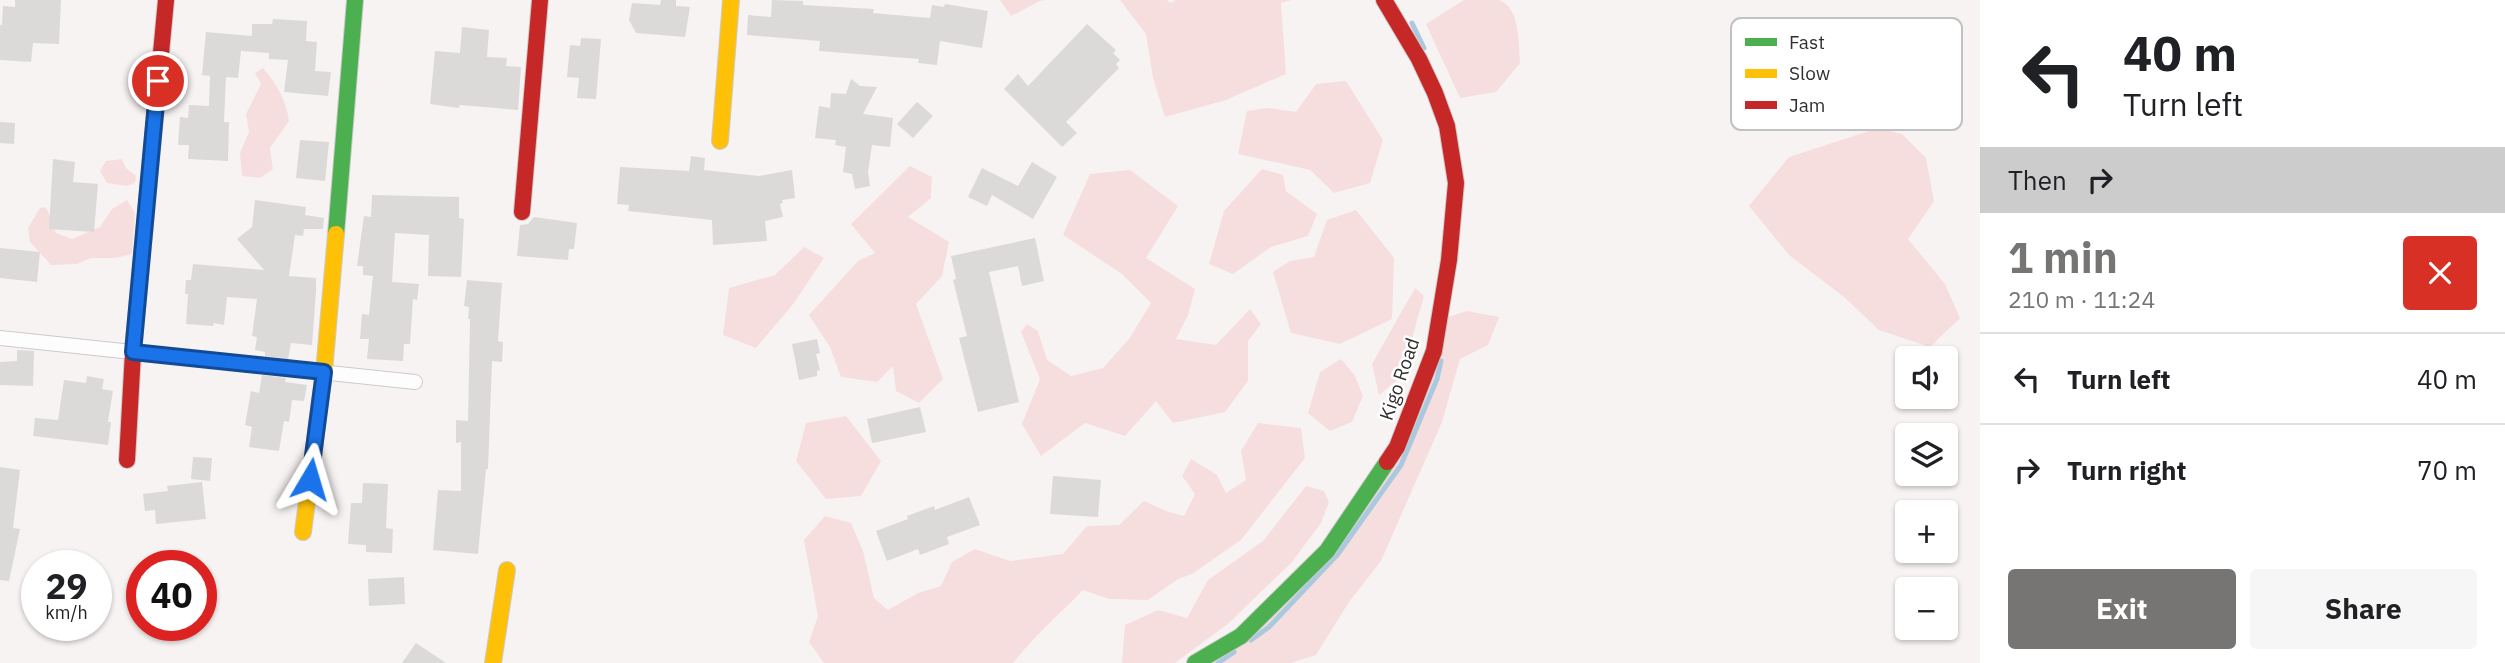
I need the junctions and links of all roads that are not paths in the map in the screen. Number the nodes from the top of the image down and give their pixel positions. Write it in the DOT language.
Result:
graph roads {
  1 [pos="166,0"];
  2 [pos="355,0"];
  3 [pos="540,0"];
  4 [pos="731,0"];
  5 [pos="1384,0"];
  6 [pos="720,141"];
  7 [pos="522,212"];
  8 [pos="0,338"];
  9 [pos="133,352"];
  10 [pos="324,372"];
  11 [pos="415,382"];
  12 [pos="127,460"];
  13 [pos="303,532"];
  14 [pos="507,570"];
  15 [pos="493,663"];
  16 [pos="1195,663"];
  1 -- 9 [label="street"];
  2 -- 10 [label="street"];
  3 -- 7 [label="street"];
  4 -- 6 [label="street"];
  5 -- 16 [label="street, Kigo Road"];
  8 -- 9 [label="street"];
  9 -- 10 [label="street"];
  9 -- 12 [label="street"];
  10 -- 11 [label="street"];
  10 -- 13 [label="street"];
  14 -- 15 [label="street"];
}
